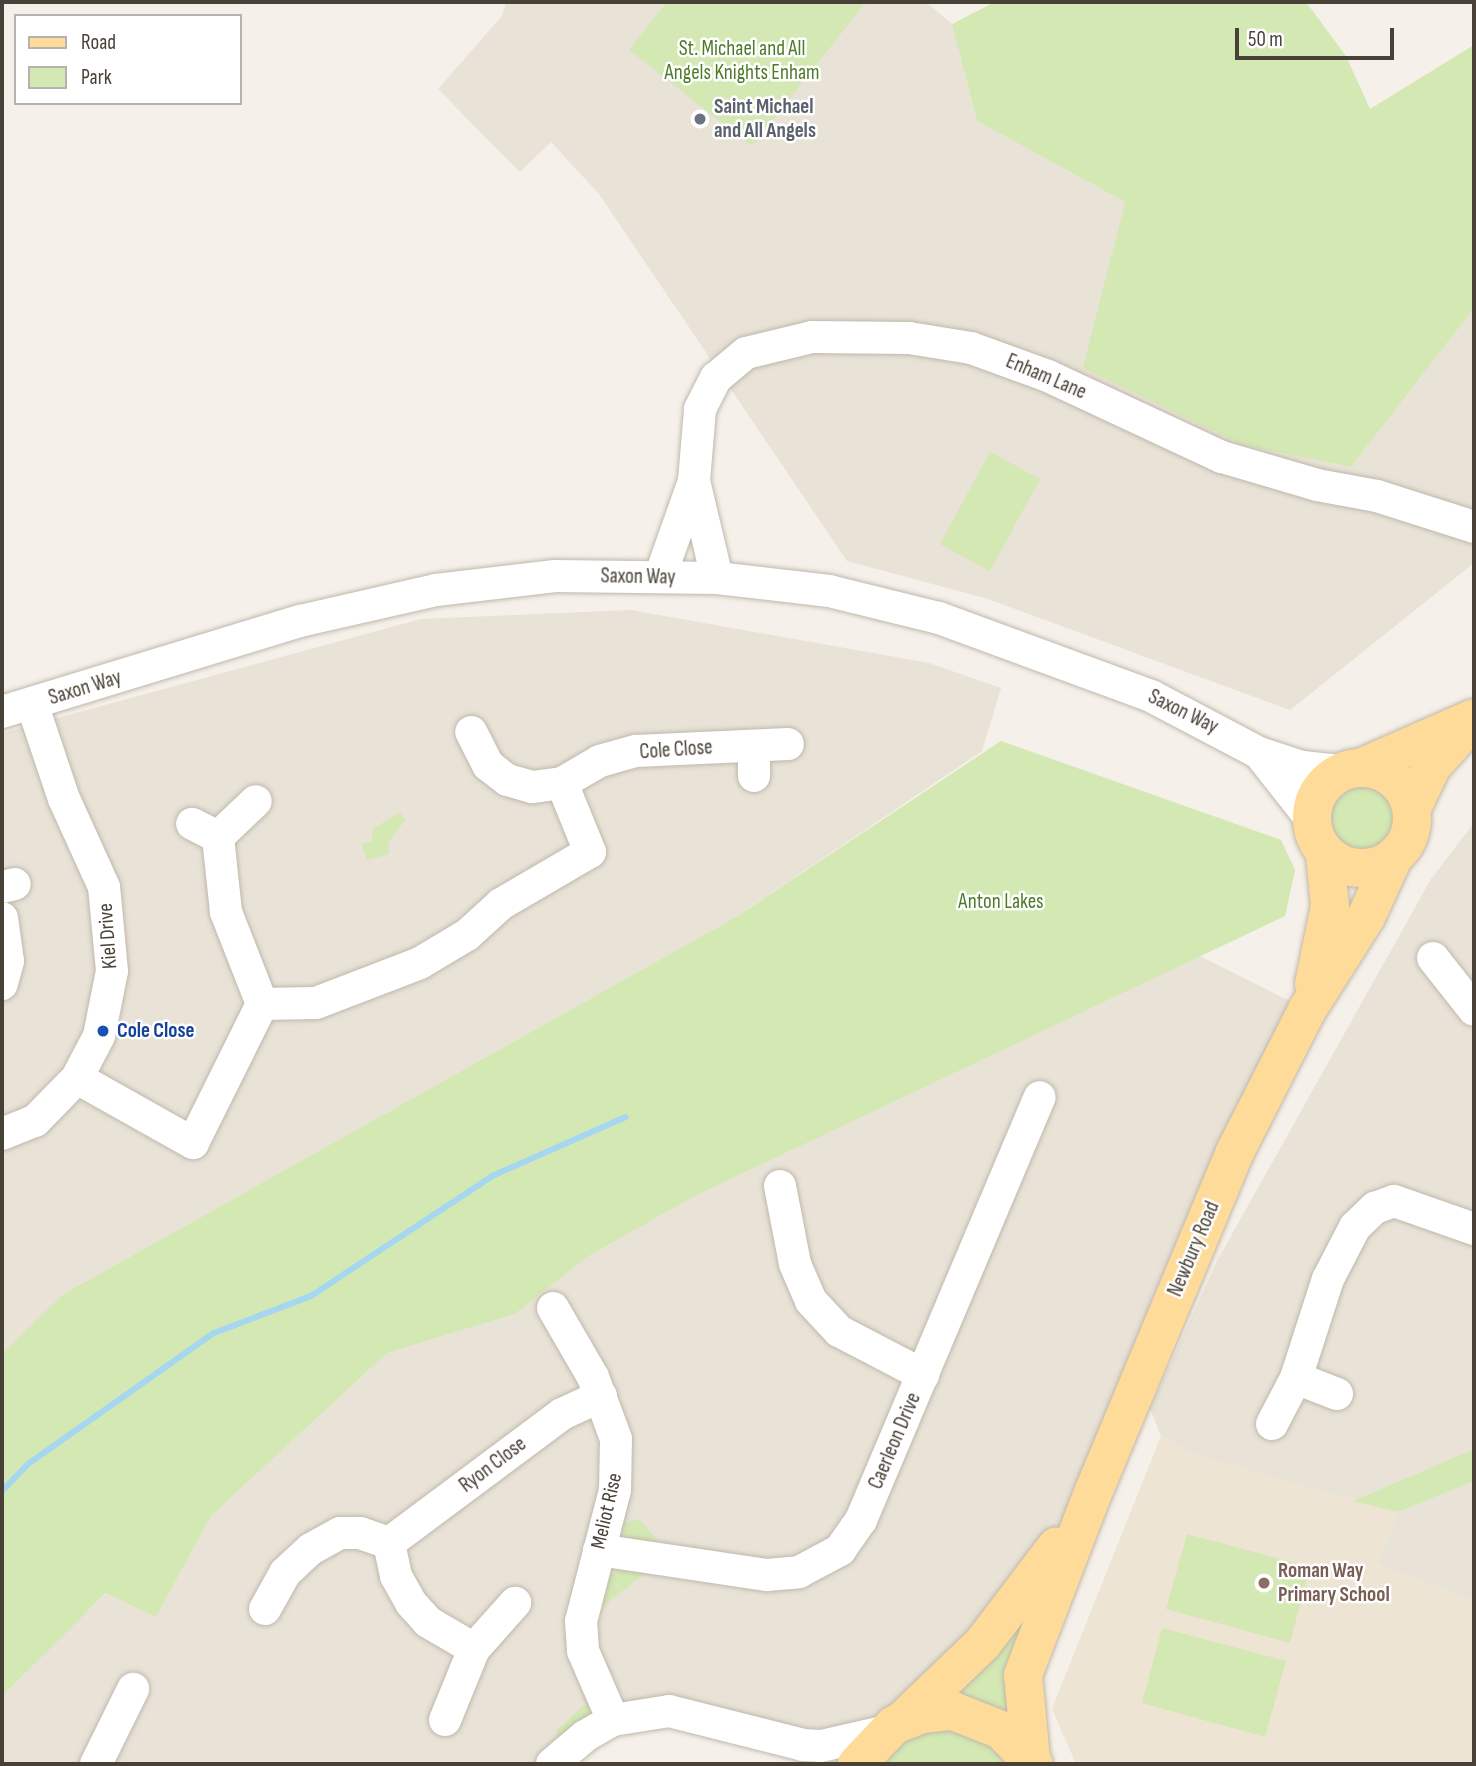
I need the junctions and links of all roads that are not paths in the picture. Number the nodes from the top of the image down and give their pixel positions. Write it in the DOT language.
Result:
graph roads {
  1 [pos="694,481"];
  2 [pos="1474,527"];
  3 [pos="660,577"];
  4 [pos="717,578"];
  5 [pos="32,705"];
  6 [pos="2,712"];
  7 [pos="1474,718"];
  8 [pos="471,732"];
  9 [pos="788,744"];
  10 [pos="1259,753"];
  11 [pos="1352,769"];
  12 [pos="562,783"];
  13 [pos="256,802"];
  14 [pos="1412,808"];
  15 [pos="1318,837"];
  16 [pos="1394,856"];
  17 [pos="2,918"];
  18 [pos="1433,958"];
  19 [pos="2,984"];
  20 [pos="262,1004"];
  21 [pos="1307,1010"];
  22 [pos="1474,1010"];
  23 [pos="77,1078"];
  24 [pos="1040,1097"];
  25 [pos="2,1134"];
  26 [pos="780,1185"];
  27 [pos="1474,1229"];
  28 [pos="553,1308"];
  29 [pos="923,1375"];
  30 [pos="1296,1378"];
  31 [pos="1337,1394"];
  32 [pos="601,1396"];
  33 [pos="1272,1424"];
  34 [pos="1093,1493"];
  35 [pos="389,1543"];
  36 [pos="599,1550"];
  37 [pos="515,1604"];
  38 [pos="265,1608"];
  39 [pos="474,1649"];
  40 [pos="133,1689"];
  41 [pos="445,1720"];
  42 [pos="613,1720"];
  43 [pos="727,1724"];
  44 [pos="893,1727"];
  45 [pos="1033,1761"];
  46 [pos="96,1764"];
  47 [pos="552,1764"];
  48 [pos="785,1764"];
  49 [pos="857,1764"];
  1 -- 2 [label="street, Enham Lane"];
  1 -- 3 [label="street, Enham Lane"];
  1 -- 4 [label="street, Enham Lane"];
  3 -- 4 [label="street, Saxon Way"];
  3 -- 5 [label="street, Saxon Way"];
  4 -- 10 [label="street, Saxon Way"];
  5 -- 6 [label="street, Saxon Way"];
  5 -- 23 [label="street, Kiel Drive"];
  7 -- 11 [label="main road"];
  7 -- 14 [label="main road"];
  8 -- 12 [label="street, Cole Close"];
  9 -- 12 [label="street, Cole Close"];
  10 -- 11 [label="street, Saxon Way"];
  10 -- 15 [label="street, Saxon Way"];
  11 -- 14 [label="main road"];
  11 -- 15 [label="main road"];
  12 -- 20 [label="street"];
  13 -- 20 [label="street"];
  14 -- 16 [label="main road"];
  15 -- 16 [label="main road"];
  15 -- 21 [label="main road, Newbury Road"];
  16 -- 21 [label="main road, Newbury Road"];
  17 -- 19 [label="street"];
  18 -- 22 [label="street"];
  20 -- 23 [label="street"];
  21 -- 34 [label="main road, Newbury Road"];
  23 -- 25 [label="street, Kiel Drive"];
  24 -- 29 [label="street, Caerleon Drive"];
  26 -- 29 [label="street"];
  27 -- 30 [label="street"];
  28 -- 32 [label="street, Meliot Rise"];
  29 -- 36 [label="street, Caerleon Drive"];
  30 -- 31 [label="street"];
  30 -- 33 [label="street"];
  32 -- 35 [label="street, Ryon Close"];
  32 -- 36 [label="street, Meliot Rise"];
  34 -- 44 [label="main road, Newbury Road"];
  34 -- 45 [label="main road, Newbury Road"];
  35 -- 38 [label="street"];
  35 -- 39 [label="street"];
  36 -- 42 [label="street, Meliot Rise"];
  37 -- 39 [label="street"];
  39 -- 41 [label="street"];
  40 -- 46 [label="street"];
  42 -- 43 [label="street"];
  42 -- 47 [label="street"];
  43 -- 44 [label="street"];
  43 -- 48 [label="street"];
  44 -- 45 [label="main road"];
  44 -- 49 [label="main road, Newbury Road"];
}
